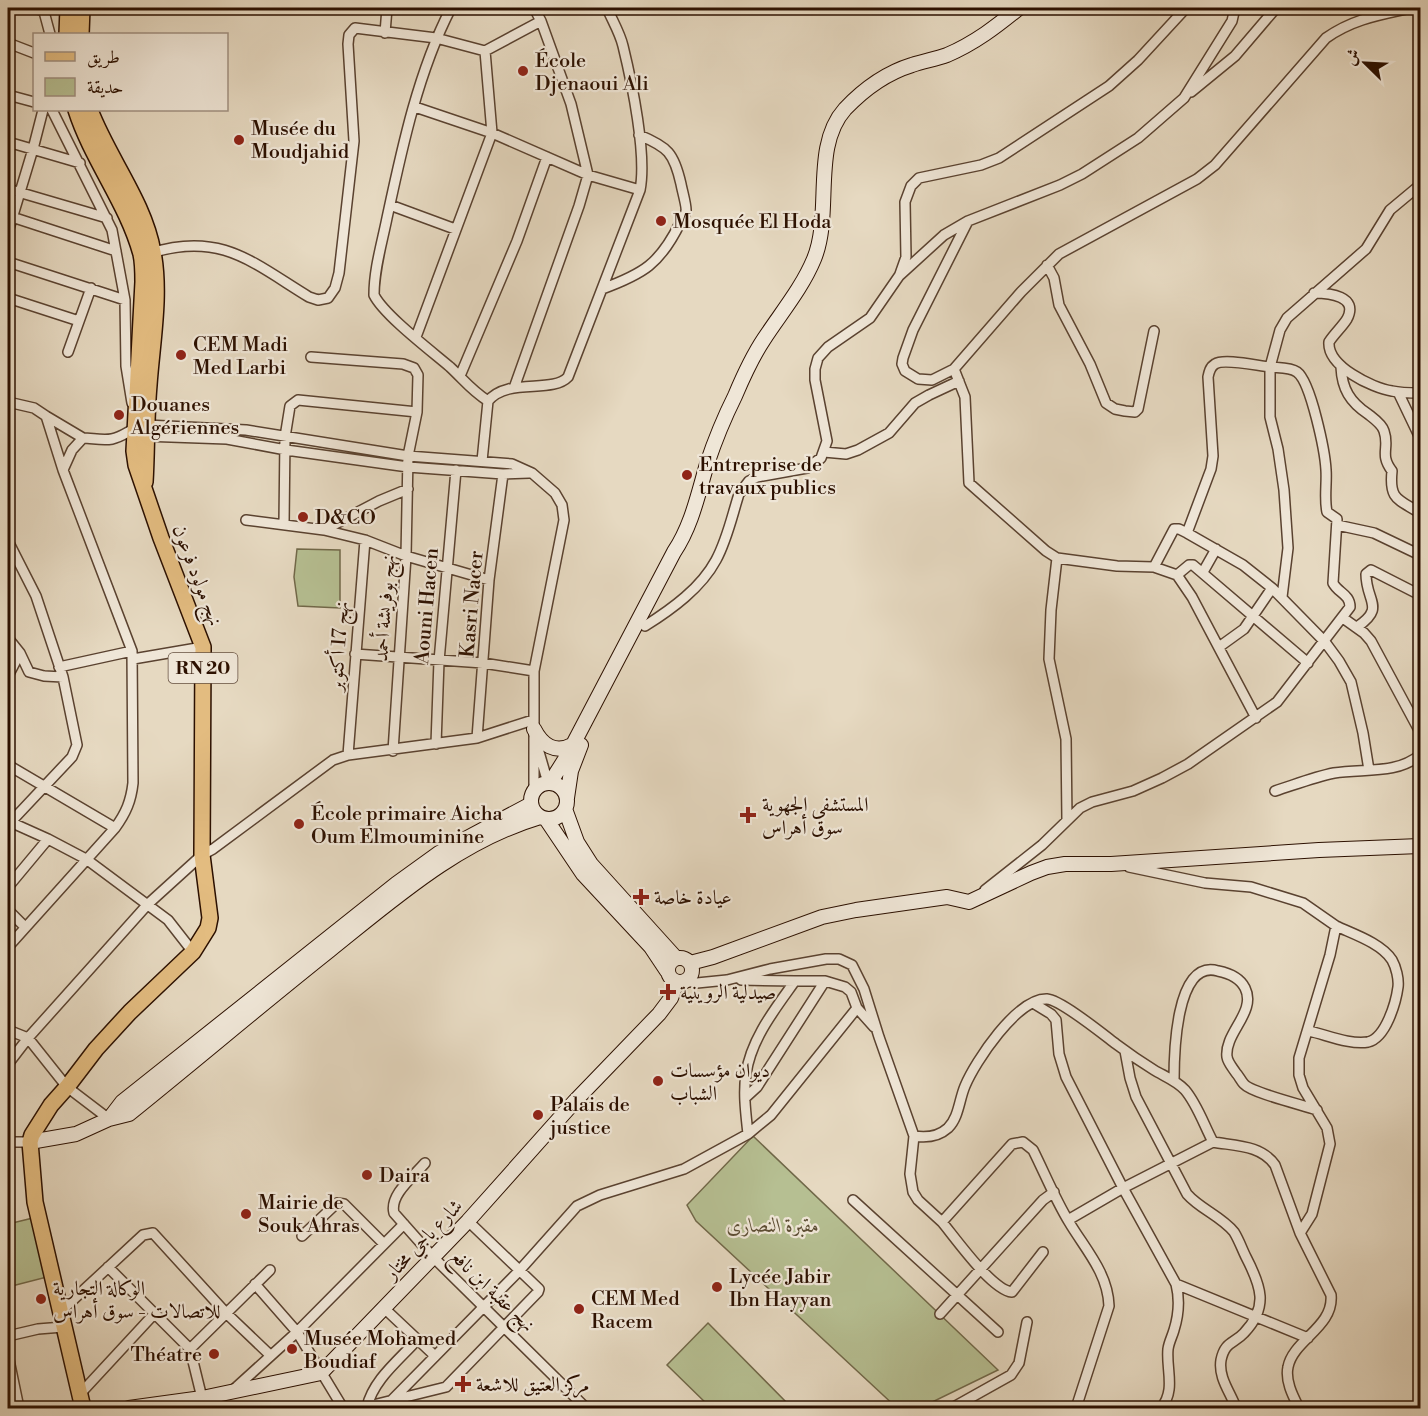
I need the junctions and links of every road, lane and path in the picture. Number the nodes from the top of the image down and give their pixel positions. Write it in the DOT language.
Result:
graph roads {
  1 [pos="33,8"];
  2 [pos="68,8"];
  3 [pos="82,8"];
  4 [pos="387,8"];
  5 [pos="451,8"];
  6 [pos="534,8"];
  7 [pos="607,8"];
  8 [pos="1019,8"];
  9 [pos="1186,8"];
  10 [pos="1235,8"];
  11 [pos="1276,8"];
  12 [pos="1411,8"];
  13 [pos="44,9"];
  14 [pos="541,21"];
  15 [pos="50,33"];
  16 [pos="67,33"];
  17 [pos="81,33"];
  18 [pos="385,33"];
  19 [pos="436,38"];
  20 [pos="8,43"];
  21 [pos="485,51"];
  22 [pos="33,53"];
  23 [pos="8,95"];
  24 [pos="1184,98"];
  25 [pos="33,102"];
  26 [pos="415,107"];
  27 [pos="43,111"];
  28 [pos="53,111"];
  29 [pos="76,111"];
  30 [pos="90,111"];
  31 [pos="492,133"];
  32 [pos="639,135"];
  33 [pos="8,142"];
  34 [pos="33,149"];
  35 [pos="547,156"];
  36 [pos="80,163"];
  37 [pos="588,175"];
  38 [pos="1420,185"];
  39 [pos="8,189"];
  40 [pos="640,190"];
  41 [pos="20,193"];
  42 [pos="390,206"];
  43 [pos="12,217"];
  44 [pos="107,218"];
  45 [pos="968,221"];
  46 [pos="455,229"];
  47 [pos="8,232"];
  48 [pos="116,251"];
  49 [pos="147,254"];
  50 [pos="8,262"];
  51 [pos="1047,265"];
  52 [pos="899,276"];
  53 [pos="91,288"];
  54 [pos="602,289"];
  55 [pos="1314,293"];
  56 [pos="8,298"];
  57 [pos="125,300"];
  58 [pos="79,321"];
  59 [pos="1154,331"];
  60 [pos="416,337"];
  61 [pos="68,352"];
  62 [pos="311,357"];
  63 [pos="1270,367"];
  64 [pos="1341,367"];
  65 [pos="954,369"];
  66 [pos="460,376"];
  67 [pos="959,381"];
  68 [pos="514,388"];
  69 [pos="1398,392"];
  70 [pos="1420,393"];
  71 [pos="488,401"];
  72 [pos="8,402"];
  73 [pos="417,412"];
  74 [pos="46,416"];
  75 [pos="137,429"];
  76 [pos="285,437"];
  77 [pos="83,438"];
  78 [pos="1420,438"];
  79 [pos="286,450"];
  80 [pos="824,452"];
  81 [pos="408,456"];
  82 [pos="482,461"];
  83 [pos="408,467"];
  84 [pos="63,470"];
  85 [pos="456,470"];
  86 [pos="532,473"];
  87 [pos="503,474"];
  88 [pos="408,489"];
  89 [pos="1420,513"];
  90 [pos="246,520"];
  91 [pos="284,524"];
  92 [pos="1337,525"];
  93 [pos="324,530"];
  94 [pos="1187,533"];
  95 [pos="365,540"];
  96 [pos="8,541"];
  97 [pos="1216,549"];
  98 [pos="406,555"];
  99 [pos="1420,555"];
  100 [pos="1057,558"];
  101 [pos="1154,567"];
  102 [pos="448,568"];
  103 [pos="1203,572"];
  104 [pos="1177,575"];
  105 [pos="489,580"];
  106 [pos="1272,588"];
  107 [pos="1420,595"];
  108 [pos="1282,597"];
  109 [pos="1254,617"];
  110 [pos="1343,618"];
  111 [pos="642,626"];
  112 [pos="1357,627"];
  113 [pos="8,639"];
  114 [pos="1325,642"];
  115 [pos="203,647"];
  116 [pos="1219,647"];
  117 [pos="20,653"];
  118 [pos="355,654"];
  119 [pos="132,655"];
  120 [pos="398,657"];
  121 [pos="439,661"];
  122 [pos="483,663"];
  123 [pos="1308,663"];
  124 [pos="59,667"];
  125 [pos="534,671"];
  126 [pos="8,676"];
  127 [pos="63,677"];
  128 [pos="1256,718"];
  129 [pos="534,728"];
  130 [pos="1420,732"];
  131 [pos="477,738"];
  132 [pos="436,744"];
  133 [pos="572,745"];
  134 [pos="393,751"];
  135 [pos="348,755"];
  136 [pos="1420,755"];
  137 [pos="8,765"];
  138 [pos="1369,770"];
  139 [pos="549,783"];
  140 [pos="46,787"];
  141 [pos="1275,791"];
  142 [pos="532,798"];
  143 [pos="566,803"];
  144 [pos="543,818"];
  145 [pos="1067,820"];
  146 [pos="8,823"];
  147 [pos="115,828"];
  148 [pos="48,839"];
  149 [pos="1420,846"];
  150 [pos="202,855"];
  151 [pos="86,860"];
  152 [pos="1112,864"];
  153 [pos="8,887"];
  154 [pos="969,902"];
  155 [pos="148,904"];
  156 [pos="8,910"];
  157 [pos="1336,926"];
  158 [pos="25,927"];
  159 [pos="8,947"];
  160 [pos="193,952"];
  161 [pos="676,958"];
  162 [pos="690,963"];
  163 [pos="668,971"];
  164 [pos="727,980"];
  165 [pos="795,981"];
  166 [pos="825,981"];
  167 [pos="681,982"];
  168 [pos="1033,1004"];
  169 [pos="857,1008"];
  170 [pos="8,1030"];
  171 [pos="1309,1031"];
  172 [pos="28,1038"];
  173 [pos="879,1038"];
  174 [pos="1125,1051"];
  175 [pos="8,1064"];
  176 [pos="1174,1081"];
  177 [pos="67,1087"];
  178 [pos="745,1098"];
  179 [pos="1317,1110"];
  180 [pos="109,1119"];
  181 [pos="748,1134"];
  182 [pos="914,1136"];
  183 [pos="8,1142"];
  184 [pos="30,1142"];
  185 [pos="1213,1142"];
  186 [pos="425,1163"];
  187 [pos="1171,1163"];
  188 [pos="1123,1188"];
  189 [pos="1054,1192"];
  190 [pos="853,1200"];
  191 [pos="1068,1220"];
  192 [pos="468,1221"];
  193 [pos="942,1222"];
  194 [pos="404,1224"];
  195 [pos="1300,1233"];
  196 [pos="302,1236"];
  197 [pos="384,1244"];
  198 [pos="1043,1252"];
  199 [pos="433,1257"];
  200 [pos="108,1267"];
  201 [pos="981,1269"];
  202 [pos="270,1270"];
  203 [pos="519,1271"];
  204 [pos="255,1284"];
  205 [pos="1176,1284"];
  206 [pos="956,1295"];
  207 [pos="484,1306"];
  208 [pos="384,1308"];
  209 [pos="61,1311"];
  210 [pos="155,1313"];
  211 [pos="226,1313"];
  212 [pos="940,1314"];
  213 [pos="1256,1317"];
  214 [pos="1027,1322"];
  215 [pos="63,1327"];
  216 [pos="506,1327"];
  217 [pos="297,1332"];
  218 [pos="998,1332"];
  219 [pos="8,1336"];
  220 [pos="1308,1338"];
  221 [pos="417,1340"];
  222 [pos="190,1349"];
  223 [pos="8,1354"];
  224 [pos="270,1355"];
  225 [pos="435,1356"];
  226 [pos="321,1373"];
  227 [pos="230,1392"];
  228 [pos="202,1398"];
  229 [pos="392,1400"];
  230 [pos="81,1401"];
  231 [pos="19,1408"];
  232 [pos="129,1408"];
  233 [pos="343,1408"];
  234 [pos="366,1408"];
  235 [pos="586,1408"];
  236 [pos="952,1408"];
  237 [pos="1076,1408"];
  238 [pos="1161,1408"];
  239 [pos="1236,1408"];
  240 [pos="1299,1408"];
  1 -- 13 [label="street"];
  2 -- 16 [label="main road"];
  3 -- 17 [label="main road"];
  4 -- 18 [label="street"];
  5 -- 19 [label="street"];
  6 -- 14 [label="street"];
  7 -- 32 [label="street"];
  8 -- 111 [label="street"];
  9 -- 52 [label="street"];
  10 -- 24 [label="street"];
  11 -- 24 [label="street"];
  12 -- 51 [label="street"];
  13 -- 15 [label="street"];
  14 -- 21 [label="street"];
  14 -- 37 [label="street"];
  18 -- 19 [label="street"];
  18 -- 49 [label="street"];
  19 -- 21 [label="street"];
  19 -- 26 [label="street"];
  20 -- 22 [label="street"];
  21 -- 31 [label="street"];
  23 -- 25 [label="street"];
  24 -- 45 [label="street"];
  26 -- 31 [label="street"];
  26 -- 42 [label="street"];
  27 -- 34 [label="street"];
  28 -- 36 [label="street"];
  29 -- 49 [label="main road, RN 20"];
  30 -- 49 [label="main road, RN 20"];
  31 -- 35 [label="street"];
  31 -- 46 [label="street"];
  32 -- 40 [label="street"];
  32 -- 54 [label="street"];
  33 -- 34 [label="street"];
  34 -- 36 [label="street"];
  34 -- 41 [label="street"];
  35 -- 37 [label="street"];
  35 -- 66 [label="street"];
  36 -- 44 [label="street"];
  37 -- 40 [label="street"];
  37 -- 68 [label="street"];
  38 -- 55 [label="street"];
  39 -- 41 [label="street"];
  40 -- 54 [label="street"];
  41 -- 43 [label="street"];
  41 -- 44 [label="street"];
  42 -- 46 [label="street"];
  42 -- 60 [label="street"];
  43 -- 47 [label="street"];
  43 -- 48 [label="street"];
  44 -- 48 [label="street"];
  45 -- 52 [label="street"];
  45 -- 65 [label="street"];
  46 -- 60 [label="street"];
  48 -- 57 [label="street"];
  49 -- 75 [label="main road, RN 20"];
  50 -- 53 [label="street"];
  51 -- 59 [label="street"];
  51 -- 65 [label="street"];
  52 -- 80 [label="street"];
  53 -- 57 [label="street"];
  53 -- 58 [label="street"];
  54 -- 68 [label="street"];
  55 -- 63 [label="street"];
  55 -- 64 [label="street"];
  56 -- 58 [label="street"];
  57 -- 75 [label="street"];
  58 -- 61 [label="street"];
  60 -- 66 [label="street"];
  62 -- 73 [label="street, نهج بوفريشة أحمد"];
  63 -- 92 [label="street"];
  63 -- 94 [label="street"];
  63 -- 108 [label="street"];
  64 -- 69 [label="street"];
  64 -- 89 [label="street"];
  65 -- 67 [label="street"];
  66 -- 71 [label="street"];
  67 -- 80 [label="street"];
  67 -- 100 [label="street"];
  68 -- 71 [label="street"];
  69 -- 70 [label="street"];
  69 -- 78 [label="street"];
  71 -- 82 [label="street"];
  72 -- 74 [label="street"];
  73 -- 76 [label="street"];
  73 -- 81 [label="street, نهج بوفريشة أحمد"];
  74 -- 77 [label="street"];
  74 -- 84 [label="street"];
  75 -- 76 [label="street"];
  75 -- 77 [label="street"];
  75 -- 79 [label="street"];
  75 -- 115 [label="main road, نهج مولود فرعون / RN 20"];
  76 -- 79 [label="street"];
  76 -- 81 [label="street"];
  77 -- 84 [label="street"];
  79 -- 83 [label="street"];
  79 -- 91 [label="street"];
  80 -- 111 [label="street"];
  81 -- 82 [label="street"];
  81 -- 83 [label="street, نهج بوفريشة أحمد"];
  82 -- 86 [label="street"];
  83 -- 85 [label="street"];
  83 -- 88 [label="street, نهج بوفريشة أحمد"];
  84 -- 119 [label="street"];
  85 -- 87 [label="street"];
  85 -- 102 [label="street, Aouni Hacen"];
  86 -- 87 [label="street"];
  86 -- 125 [label="street"];
  87 -- 105 [label="street, Kasri Nacer"];
  88 -- 93 [label="street"];
  88 -- 98 [label="street, نهج بوفريشة أحمد"];
  90 -- 91 [label="street"];
  91 -- 93 [label="street"];
  92 -- 99 [label="street"];
  92 -- 110 [label="street"];
  93 -- 95 [label="street"];
  94 -- 97 [label="street"];
  94 -- 101 [label="street"];
  95 -- 98 [label="street"];
  95 -- 118 [label="street, نهج 17 أكتوبر"];
  96 -- 124 [label="street"];
  97 -- 103 [label="street"];
  97 -- 106 [label="street"];
  98 -- 102 [label="street"];
  98 -- 120 [label="street, نهج بوفريشة أحمد"];
  100 -- 101 [label="street"];
  100 -- 145 [label="street"];
  101 -- 104 [label="street"];
  102 -- 105 [label="street"];
  102 -- 121 [label="street, Aouni Hacen"];
  103 -- 104 [label="street"];
  103 -- 109 [label="street"];
  104 -- 116 [label="street"];
  105 -- 122 [label="street, Kasri Nacer"];
  106 -- 108 [label="street"];
  106 -- 109 [label="street"];
  107 -- 112 [label="street"];
  108 -- 114 [label="street"];
  109 -- 116 [label="street"];
  109 -- 123 [label="street"];
  110 -- 112 [label="street"];
  110 -- 114 [label="street"];
  111 -- 133 [label="street"];
  111 -- 143 [label="street"];
  112 -- 130 [label="street"];
  113 -- 117 [label="street"];
  114 -- 123 [label="street"];
  114 -- 138 [label="street"];
  115 -- 119 [label="street"];
  115 -- 150 [label="main road, نهج مولود فرعون / RN 20"];
  116 -- 128 [label="street"];
  117 -- 126 [label="street"];
  117 -- 127 [label="street"];
  118 -- 120 [label="street"];
  118 -- 135 [label="street, نهج 17 أكتوبر"];
  119 -- 124 [label="street"];
  119 -- 147 [label="street"];
  120 -- 121 [label="street"];
  120 -- 134 [label="street, نهج بوفريشة أحمد"];
  121 -- 122 [label="street"];
  121 -- 132 [label="street, Aouni Hacen"];
  122 -- 125 [label="street"];
  122 -- 131 [label="street, Kasri Nacer"];
  123 -- 128 [label="street"];
  124 -- 127 [label="street"];
  125 -- 129 [label="street"];
  127 -- 140 [label="street"];
  128 -- 145 [label="street"];
  129 -- 131 [label="street"];
  129 -- 133 [label="street"];
  129 -- 139 [label="street"];
  129 -- 142 [label="street"];
  131 -- 132 [label="street"];
  132 -- 134 [label="street"];
  133 -- 139 [label="street"];
  134 -- 135 [label="street"];
  135 -- 150 [label="street"];
  136 -- 138 [label="street"];
  137 -- 140 [label="street"];
  138 -- 141 [label="street"];
  139 -- 142 [label="street"];
  139 -- 143 [label="street"];
  140 -- 146 [label="street"];
  140 -- 147 [label="street"];
  142 -- 144 [label="street"];
  142 -- 180 [label="street"];
  143 -- 144 [label="street"];
  143 -- 161 [label="street"];
  144 -- 163 [label="street"];
  144 -- 180 [label="street"];
  145 -- 154 [label="street"];
  146 -- 148 [label="street"];
  147 -- 151 [label="street"];
  148 -- 151 [label="street"];
  148 -- 153 [label="street"];
  149 -- 152 [label="street"];
  150 -- 155 [label="street"];
  150 -- 160 [label="main road, RN 20"];
  151 -- 155 [label="street"];
  151 -- 158 [label="street"];
  152 -- 154 [label="street"];
  152 -- 157 [label="street"];
  154 -- 162 [label="street"];
  155 -- 160 [label="street"];
  155 -- 172 [label="street"];
  156 -- 158 [label="street"];
  157 -- 171 [label="street"];
  157 -- 171 [label="street"];
  158 -- 159 [label="street"];
  160 -- 177 [label="main road, RN 20"];
  161 -- 162 [label="street"];
  161 -- 163 [label="street"];
  162 -- 167 [label="street"];
  163 -- 167 [label="street"];
  164 -- 165 [label="street"];
  164 -- 167 [label="street"];
  164 -- 173 [label="street"];
  165 -- 166 [label="street"];
  165 -- 178 [label="street"];
  166 -- 169 [label="street"];
  166 -- 178 [label="street"];
  167 -- 192 [label="street, شارع باجي مختار"];
  168 -- 174 [label="street"];
  168 -- 182 [label="street"];
  168 -- 188 [label="street"];
  169 -- 173 [label="street"];
  169 -- 181 [label="street"];
  170 -- 172 [label="street"];
  171 -- 179 [label="street"];
  172 -- 175 [label="street"];
  172 -- 177 [label="street"];
  173 -- 182 [label="street"];
  174 -- 176 [label="street"];
  174 -- 187 [label="street"];
  176 -- 179 [label="street"];
  176 -- 185 [label="street"];
  177 -- 180 [label="street"];
  177 -- 184 [label="main road, RN 20"];
  178 -- 181 [label="street"];
  179 -- 195 [label="street"];
  180 -- 184 [label="street"];
  181 -- 203 [label="street"];
  182 -- 193 [label="street"];
  183 -- 184 [label="street"];
  184 -- 209 [label="main road"];
  185 -- 187 [label="street"];
  185 -- 195 [label="street"];
  186 -- 194 [label="street, نهج عقبة ابن نافع"];
  187 -- 188 [label="street"];
  187 -- 213 [label="street"];
  188 -- 191 [label="street"];
  188 -- 205 [label="street"];
  189 -- 191 [label="street"];
  189 -- 193 [label="street"];
  189 -- 201 [label="street"];
  190 -- 206 [label="street"];
  191 -- 237 [label="street"];
  192 -- 199 [label="street, شارع باجي مختار"];
  192 -- 203 [label="street"];
  193 -- 201 [label="street"];
  194 -- 197 [label="street"];
  194 -- 199 [label="street, نهج عقبة ابن نافع"];
  195 -- 220 [label="street"];
  196 -- 197 [label="street"];
  197 -- 217 [label="street"];
  198 -- 201 [label="street"];
  199 -- 207 [label="street, نهج عقبة ابن نافع"];
  199 -- 208 [label="street, شارع باجي مختار"];
  200 -- 209 [label="street"];
  200 -- 210 [label="street"];
  200 -- 211 [label="street"];
  201 -- 206 [label="street"];
  202 -- 204 [label="street"];
  203 -- 207 [label="street"];
  203 -- 216 [label="street"];
  204 -- 211 [label="street"];
  204 -- 217 [label="street"];
  205 -- 213 [label="street"];
  205 -- 238 [label="street"];
  206 -- 212 [label="street"];
  206 -- 218 [label="street"];
  207 -- 216 [label="street, نهج عقبة ابن نافع"];
  207 -- 225 [label="street"];
  208 -- 221 [label="street"];
  208 -- 226 [label="street, شارع باجي مختار"];
  209 -- 215 [label="main road"];
  210 -- 222 [label="street"];
  210 -- 230 [label="street"];
  211 -- 222 [label="street"];
  211 -- 224 [label="street"];
  213 -- 220 [label="street"];
  213 -- 239 [label="street"];
  214 -- 236 [label="street"];
  215 -- 219 [label="street"];
  215 -- 230 [label="main road"];
  216 -- 229 [label="street"];
  216 -- 235 [label="street, نهج عقبة ابن نافع"];
  217 -- 224 [label="street"];
  217 -- 226 [label="street"];
  220 -- 240 [label="street"];
  221 -- 225 [label="street"];
  221 -- 234 [label="street"];
  222 -- 228 [label="street"];
  223 -- 231 [label="street"];
  224 -- 227 [label="street"];
  225 -- 229 [label="street"];
  226 -- 227 [label="street"];
  226 -- 233 [label="street"];
  227 -- 228 [label="street"];
  228 -- 232 [label="street"];
  229 -- 234 [label="street"];
}
